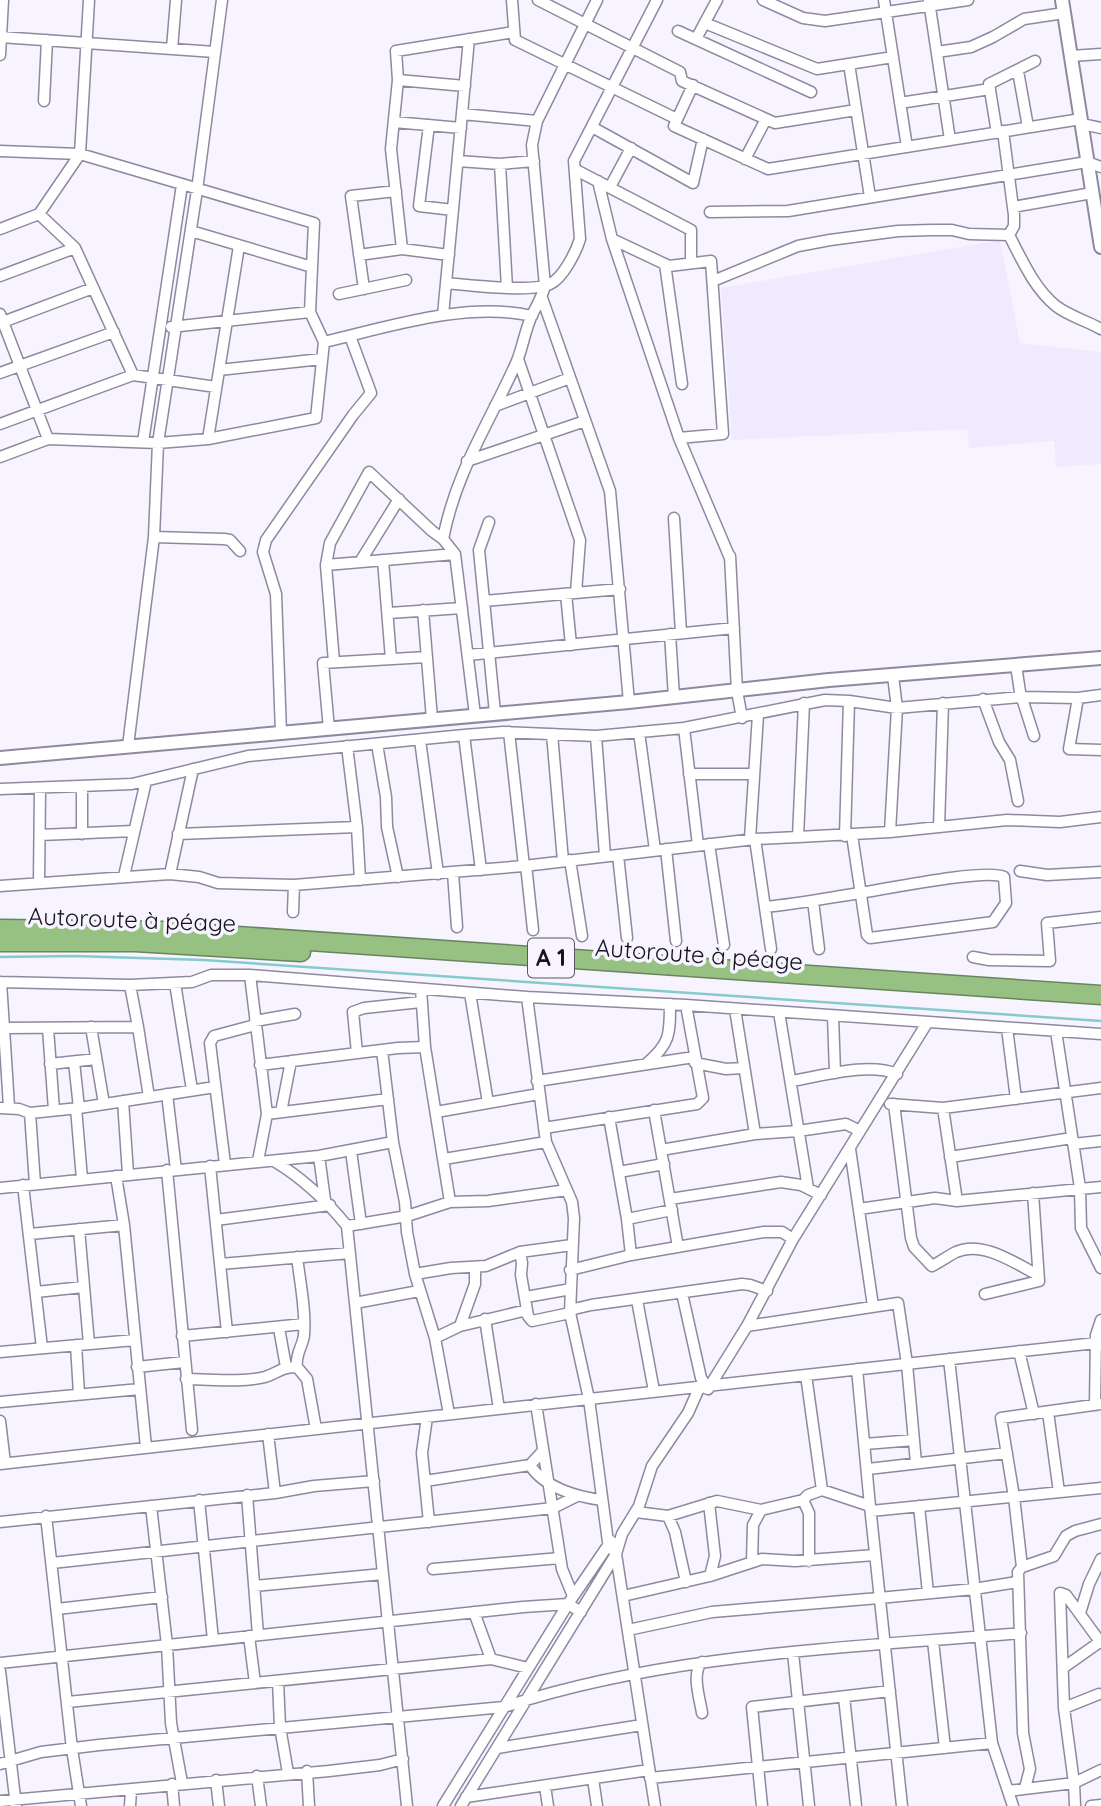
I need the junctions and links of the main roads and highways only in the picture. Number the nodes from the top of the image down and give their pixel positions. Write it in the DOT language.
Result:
graph roads {
  1 [pos="0,929"];
  2 [pos="0,942"];
  3 [pos="1101,995"];
  4 [pos="1101,1007"];
  1 -- 3 [label="highway, A 1"];
  2 -- 4 [label="highway, Autoroute à péage / A 1"];
}
